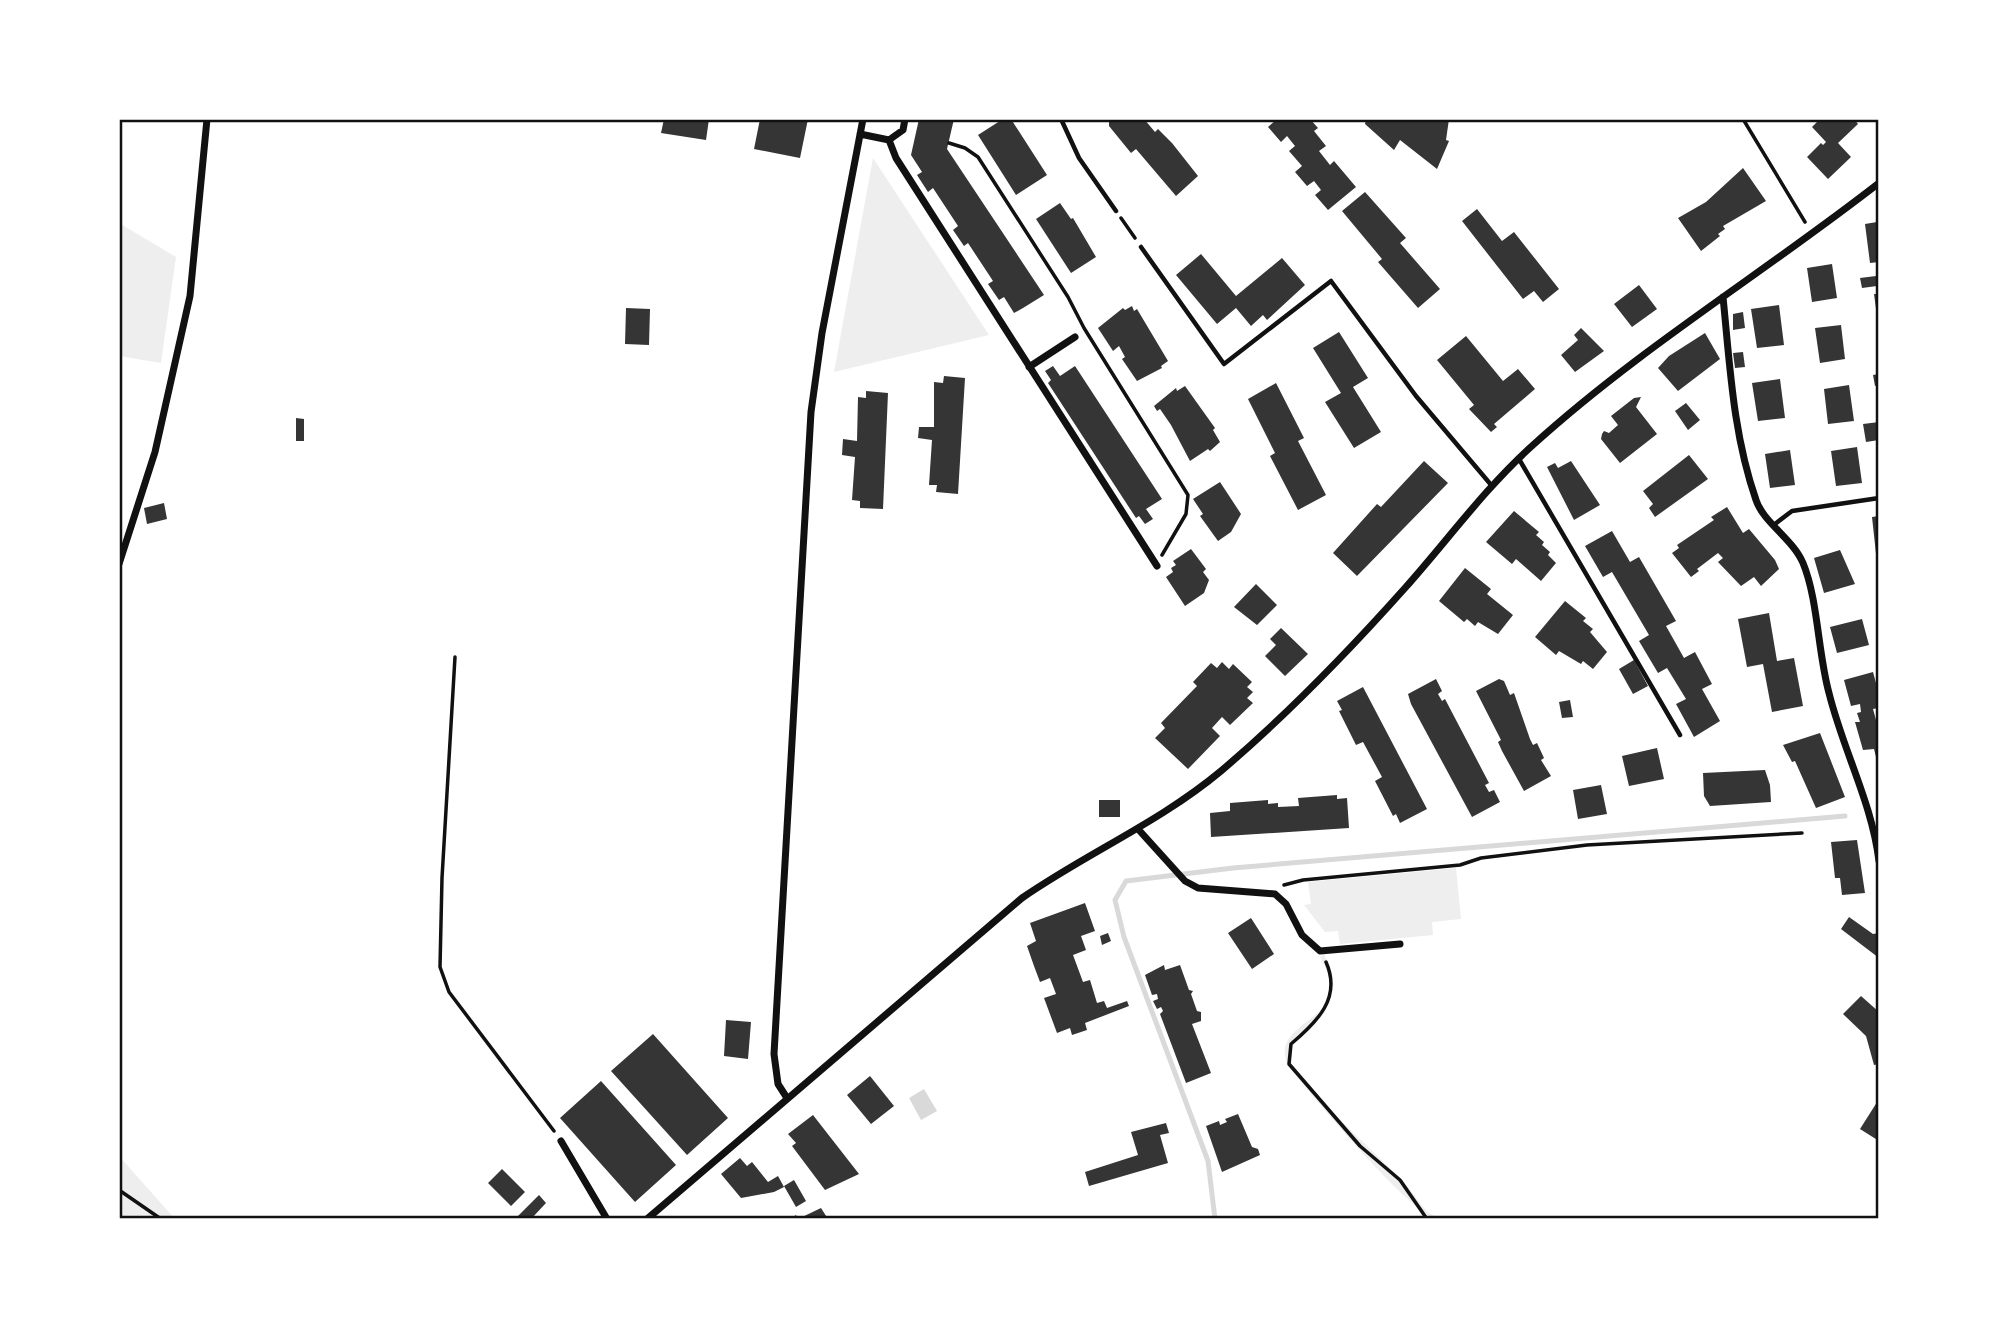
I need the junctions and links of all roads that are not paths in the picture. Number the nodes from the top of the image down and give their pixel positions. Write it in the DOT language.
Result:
graph roads {
  1 [pos="206,119"];
  2 [pos="863,119"];
  3 [pos="905,119"];
  4 [pos="1061,119"];
  5 [pos="860,134"];
  6 [pos="889,140"];
  7 [pos="1879,183"];
  8 [pos="1116,211"];
  9 [pos="1141,247"];
  10 [pos="1723,297"];
  11 [pos="1075,337"];
  12 [pos="1029,367"];
  13 [pos="1519,458"];
  14 [pos="1492,486"];
  15 [pos="1879,498"];
  16 [pos="1775,524"];
  17 [pos="119,564"];
  18 [pos="1157,566"];
  19 [pos="1681,735"];
  20 [pos="1138,829"];
  21 [pos="1879,860"];
  22 [pos="1400,944"];
  23 [pos="788,1098"];
  24 [pos="561,1141"];
  25 [pos="607,1219"];
  26 [pos="647,1219"];
  1 -- 17 [label="street"];
  2 -- 5 [label="street"];
  3 -- 6 [label="street"];
  4 -- 8 [label="lane"];
  5 -- 6 [label="street"];
  5 -- 23 [label="street"];
  6 -- 12 [label="street"];
  7 -- 10 [label="street"];
  9 -- 14 [label="lane"];
  10 -- 13 [label="street"];
  10 -- 16 [label="street"];
  11 -- 12 [label="street"];
  12 -- 18 [label="street"];
  13 -- 14 [label="street"];
  13 -- 19 [label="lane"];
  14 -- 20 [label="street"];
  15 -- 16 [label="lane"];
  16 -- 21 [label="street"];
  20 -- 22 [label="street"];
  20 -- 23 [label="street"];
  23 -- 26 [label="street"];
  24 -- 25 [label="street"];
}
